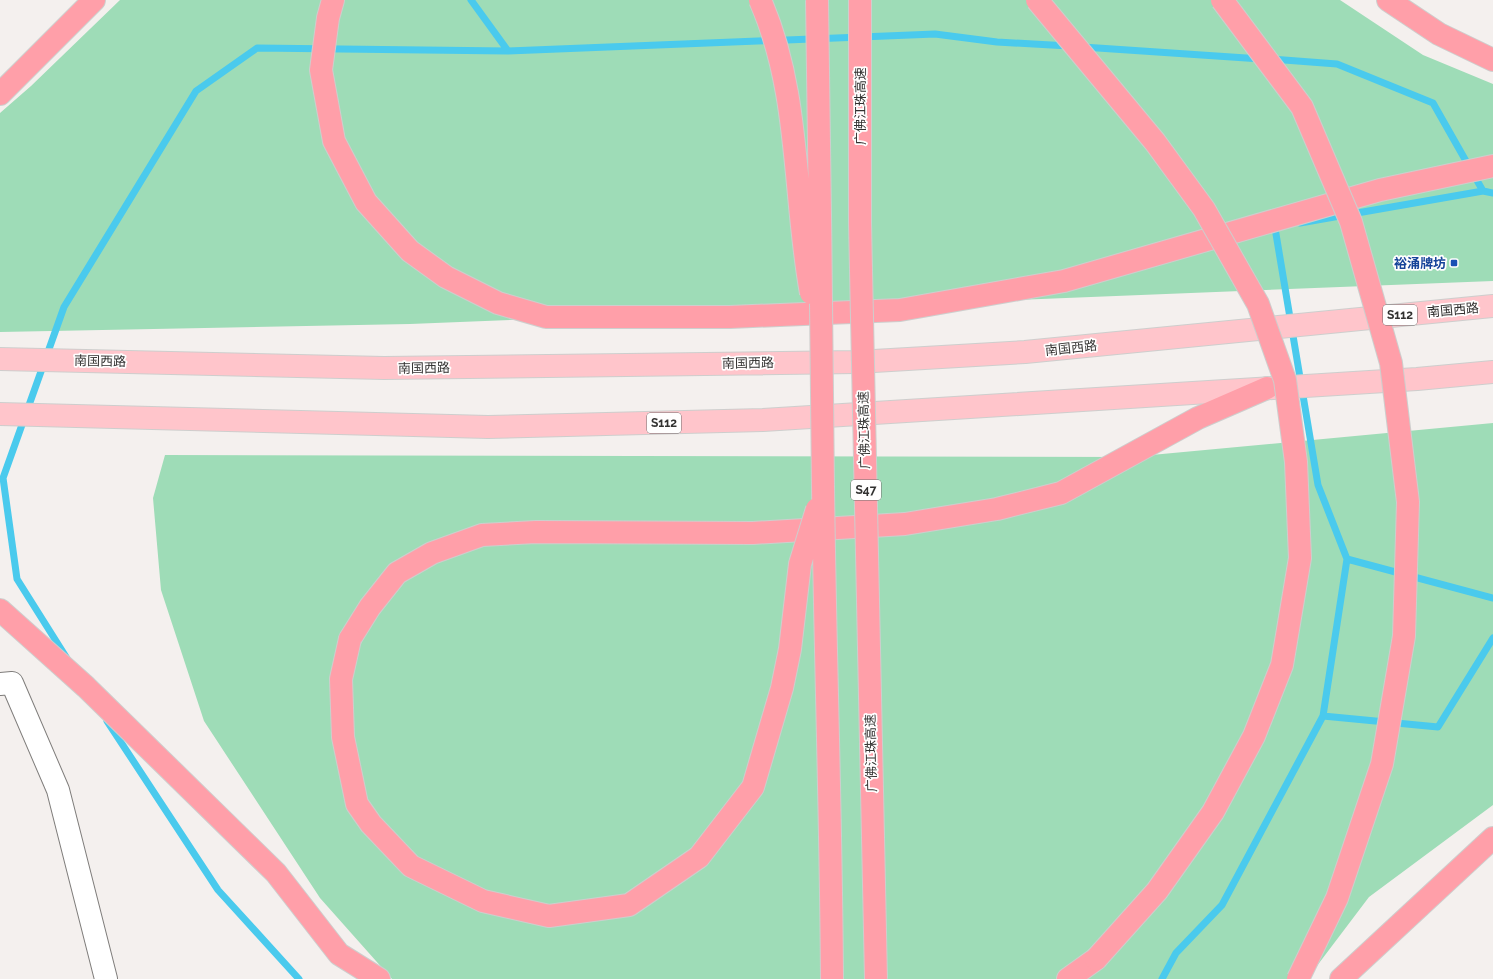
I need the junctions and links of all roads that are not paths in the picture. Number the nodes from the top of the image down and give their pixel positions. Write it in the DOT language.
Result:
graph roads {
  1 [pos="94,0"];
  2 [pos="333,0"];
  3 [pos="760,0"];
  4 [pos="817,0"];
  5 [pos="860,0"];
  6 [pos="1037,0"];
  7 [pos="1222,0"];
  8 [pos="1388,0"];
  9 [pos="1493,60"];
  10 [pos="0,94"];
  11 [pos="1490,166"];
  12 [pos="1493,306"];
  13 [pos="822,350"];
  14 [pos="0,359"];
  15 [pos="1493,372"];
  16 [pos="1276,388"];
  17 [pos="4,414"];
  18 [pos="823,488"];
  19 [pos="0,610"];
  20 [pos="0,684"];
  21 [pos="1493,838"];
  22 [pos="339,954"];
  23 [pos="106,979"];
  24 [pos="364,979"];
  25 [pos="379,979"];
  26 [pos="832,979"];
  27 [pos="876,979"];
  28 [pos="1068,979"];
  29 [pos="1298,979"];
  30 [pos="1341,979"];
  1 -- 10 [label="highway"];
  2 -- 11 [label="highway"];
  3 -- 13 [label="highway, bridge"];
  4 -- 13 [label="highway, bridge"];
  5 -- 27 [label="highway, 广佛江珠高速 / S47, bridge"];
  6 -- 28 [label="highway, bridge"];
  7 -- 29 [label="highway, bridge"];
  8 -- 9 [label="highway"];
  12 -- 14 [label="main road, 南国西路 / S112"];
  13 -- 18 [label="highway, bridge"];
  15 -- 16 [label="main road, S112"];
  16 -- 17 [label="main road, S112"];
  16 -- 18 [label="highway, bridge"];
  18 -- 26 [label="highway, bridge"];
  19 -- 22 [label="highway"];
  20 -- 23 [label="street"];
  21 -- 30 [label="highway"];
  22 -- 24 [label="highway"];
  22 -- 25 [label="highway"];
}
